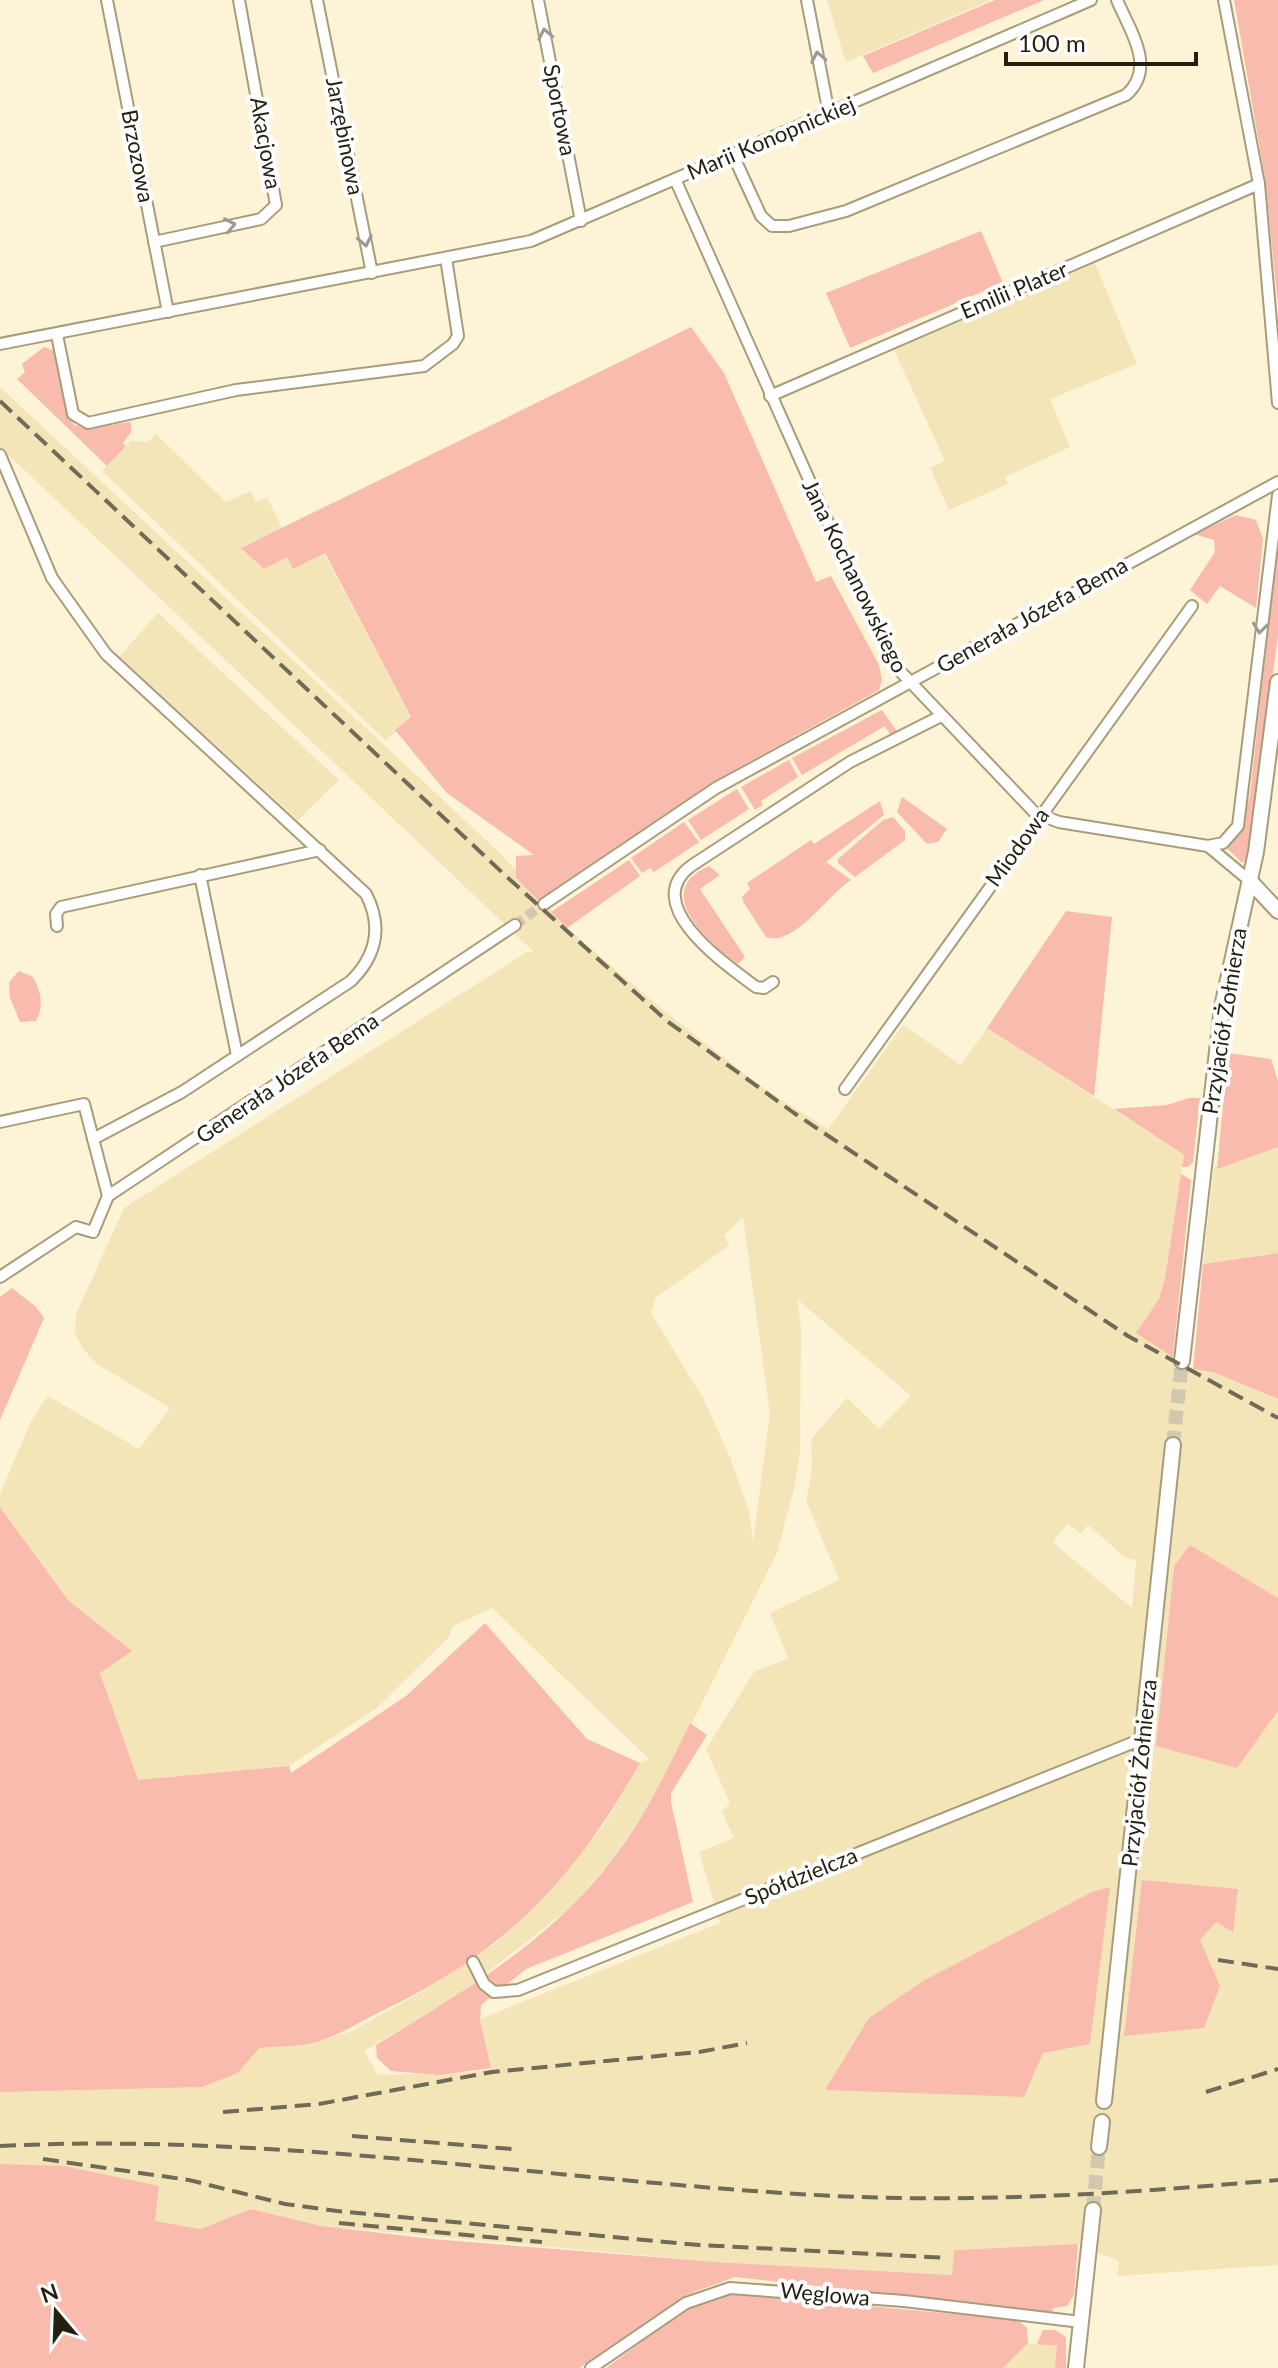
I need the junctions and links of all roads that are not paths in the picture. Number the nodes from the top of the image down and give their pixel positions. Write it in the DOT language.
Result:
graph roads {
  1 [pos="107,0"];
  2 [pos="239,0"];
  3 [pos="317,0"];
  4 [pos="538,0"];
  5 [pos="807,0"];
  6 [pos="1091,0"];
  7 [pos="1117,0"];
  8 [pos="1224,0"];
  9 [pos="829,114"];
  10 [pos="733,155"];
  11 [pos="675,179"];
  12 [pos="1259,184"];
  13 [pos="581,221"];
  14 [pos="154,242"];
  15 [pos="446,258"];
  16 [pos="372,273"];
  17 [pos="168,312"];
  18 [pos="57,335"];
  19 [pos="1,343"];
  20 [pos="770,396"];
  21 [pos="1278,403"];
  22 [pos="0,455"];
  23 [pos="1278,482"];
  24 [pos="1278,495"];
  25 [pos="1192,606"];
  26 [pos="1278,682"];
  27 [pos="908,683"];
  28 [pos="939,717"];
  29 [pos="1040,815"];
  30 [pos="1208,846"];
  31 [pos="320,850"];
  32 [pos="200,875"];
  33 [pos="1250,881"];
  34 [pos="544,904"];
  35 [pos="1278,911"];
  36 [pos="515,925"];
  37 [pos="57,926"];
  38 [pos="773,982"];
  39 [pos="237,1055"];
  40 [pos="845,1089"];
  41 [pos="0,1122"];
  42 [pos="93,1139"];
  43 [pos="108,1196"];
  44 [pos="0,1277"];
  45 [pos="1182,1361"];
  46 [pos="1173,1445"];
  47 [pos="1142,1739"];
  48 [pos="473,1962"];
  49 [pos="1104,2101"];
  50 [pos="1102,2122"];
  51 [pos="1099,2147"];
  52 [pos="1093,2210"];
  53 [pos="1081,2322"];
  54 [pos="591,2368"];
  55 [pos="1076,2368"];
  1 -- 14 [label="street, Brzozowa"];
  14 -- 2 [label="street, Akacjowa, one-way"];
  3 -- 16 [label="street, Jarzębinowa, one-way"];
  13 -- 4 [label="street, Sportowa, one-way"];
  9 -- 5 [label="street, one-way"];
  6 -- 9 [label="street, Marii Konopnickiej"];
  7 -- 10 [label="street"];
  8 -- 12 [label="street"];
  9 -- 10 [label="street, Marii Konopnickiej"];
  10 -- 11 [label="street, Marii Konopnickiej"];
  11 -- 13 [label="street, Marii Konopnickiej"];
  11 -- 20 [label="street, Jana Kochanowskiego"];
  12 -- 20 [label="street, Emilii Plater"];
  12 -- 21 [label="street"];
  13 -- 15 [label="street, Marii Konopnickiej"];
  14 -- 17 [label="street, Brzozowa"];
  15 -- 16 [label="street, Marii Konopnickiej"];
  15 -- 18 [label="street"];
  16 -- 17 [label="street, Marii Konopnickiej"];
  17 -- 18 [label="street, Marii Konopnickiej"];
  18 -- 19 [label="street, Marii Konopnickiej"];
  20 -- 27 [label="street, Jana Kochanowskiego"];
  22 -- 31 [label="street, Generała Józefa Bema"];
  23 -- 27 [label="street, Generała Józefa Bema"];
  24 -- 30 [label="street, one-way"];
  25 -- 29 [label="street, Miodowa"];
  26 -- 33 [label="main road, Przyjaciół Żołnierza"];
  27 -- 28 [label="street, Jana Kochanowskiego"];
  27 -- 34 [label="street, Generała Józefa Bema"];
  28 -- 29 [label="street, Jana Kochanowskiego"];
  28 -- 38 [label="street"];
  29 -- 30 [label="street, Jana Kochanowskiego"];
  29 -- 40 [label="street, Miodowa"];
  30 -- 33 [label="street"];
  31 -- 32 [label="street"];
  31 -- 39 [label="street, Generała Józefa Bema"];
  32 -- 37 [label="street"];
  32 -- 39 [label="street"];
  33 -- 35 [label="main road"];
  33 -- 45 [label="main road, Przyjaciół Żołnierza"];
  36 -- 43 [label="street, Generała Józefa Bema"];
  39 -- 42 [label="street, Generała Józefa Bema"];
  41 -- 42 [label="street"];
  42 -- 43 [label="street"];
  43 -- 44 [label="street"];
  46 -- 47 [label="main road, Przyjaciół Żołnierza"];
  47 -- 48 [label="street, Spółdzielcza"];
  47 -- 49 [label="main road, Przyjaciół Żołnierza"];
  50 -- 51 [label="main road"];
  52 -- 53 [label="main road"];
  53 -- 54 [label="street, Węglowa"];
  53 -- 55 [label="main road"];
}
